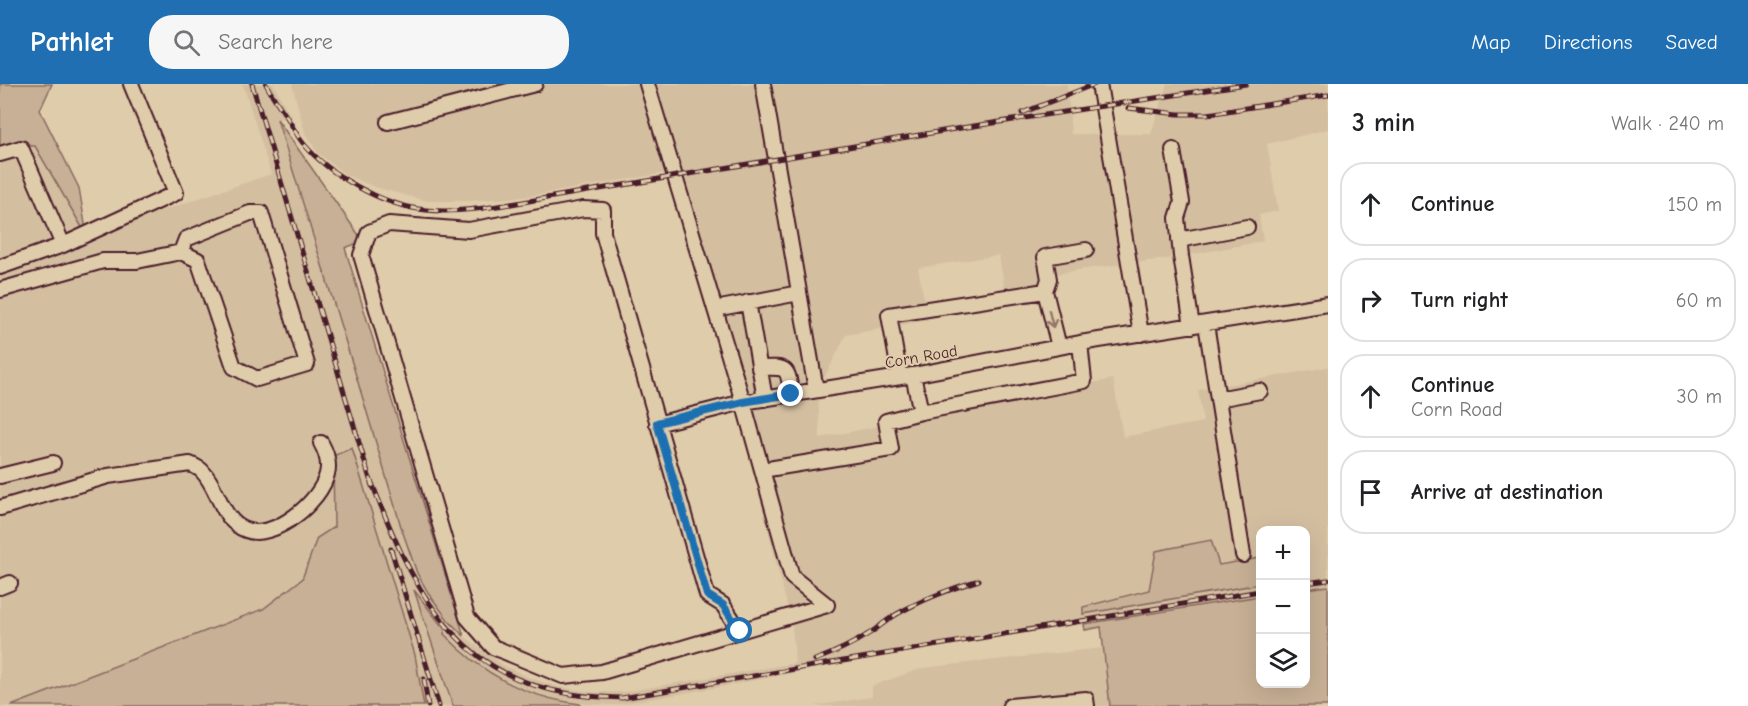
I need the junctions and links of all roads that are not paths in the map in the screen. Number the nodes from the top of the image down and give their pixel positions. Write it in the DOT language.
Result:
graph roads {
  1 [pos="131,84"];
  2 [pos="535,84"];
  3 [pos="648,84"];
  4 [pos="763,84"];
  5 [pos="1099,84"];
  6 [pos="388,122"];
  7 [pos="1173,150"];
  8 [pos="0,154"];
  9 [pos="1247,226"];
  10 [pos="1179,240"];
  11 [pos="63,245"];
  12 [pos="1086,250"];
  13 [pos="181,252"];
  14 [pos="0,267"];
  15 [pos="0,290"];
  16 [pos="1045,291"];
  17 [pos="799,293"];
  18 [pos="748,302"];
  19 [pos="1328,303"];
  20 [pos="715,309"];
  21 [pos="1206,324"];
  22 [pos="1192,326"];
  23 [pos="1141,334"];
  24 [pos="1080,343"];
  25 [pos="1059,347"];
  26 [pos="759,368"];
  27 [pos="907,376"];
  28 [pos="816,390"];
  29 [pos="1260,391"];
  30 [pos="791,394"];
  31 [pos="765,399"];
  32 [pos="1218,399"];
  33 [pos="743,402"];
  34 [pos="921,412"];
  35 [pos="657,423"];
  36 [pos="321,443"];
  37 [pos="53,463"];
  38 [pos="762,470"];
  39 [pos="0,476"];
  40 [pos="0,508"];
  41 [pos="1243,555"];
  42 [pos="740,631"];
  43 [pos="1010,706"];
  44 [pos="1087,706"];
  1 -- 11 [label="street"];
  2 -- 6 [label="street"];
  3 -- 20 [label="street"];
  4 -- 17 [label="street"];
  5 -- 23 [label="street"];
  7 -- 10 [label="street"];
  8 -- 11 [label="street"];
  9 -- 10 [label="street"];
  10 -- 22 [label="street"];
  11 -- 14 [label="street"];
  12 -- 16 [label="street"];
  13 -- 13 [label="street"];
  13 -- 15 [label="street"];
  16 -- 25 [label="street, one-way"];
  16 -- 27 [label="street"];
  17 -- 18 [label="street"];
  17 -- 28 [label="street"];
  18 -- 20 [label="street"];
  18 -- 26 [label="street"];
  19 -- 21 [label="street, Corn Road"];
  20 -- 33 [label="street"];
  21 -- 22 [label="street, Corn Road"];
  21 -- 32 [label="street"];
  22 -- 23 [label="street, Corn Road"];
  23 -- 24 [label="street, Corn Road"];
  24 -- 25 [label="street, Corn Road"];
  24 -- 34 [label="street"];
  25 -- 27 [label="street, Corn Road"];
  26 -- 30 [label="street"];
  26 -- 31 [label="street"];
  27 -- 28 [label="street, Corn Road"];
  27 -- 34 [label="street"];
  28 -- 30 [label="street, Corn Road"];
  29 -- 32 [label="street"];
  30 -- 31 [label="street, Corn Road"];
  31 -- 33 [label="street, Corn Road"];
  32 -- 41 [label="street"];
  33 -- 35 [label="street, Corn Road"];
  33 -- 38 [label="street"];
  34 -- 38 [label="street"];
  35 -- 42 [label="street"];
  35 -- 42 [label="street"];
  36 -- 40 [label="street"];
  37 -- 39 [label="street"];
  38 -- 42 [label="street"];
  43 -- 44 [label="street"];
}
